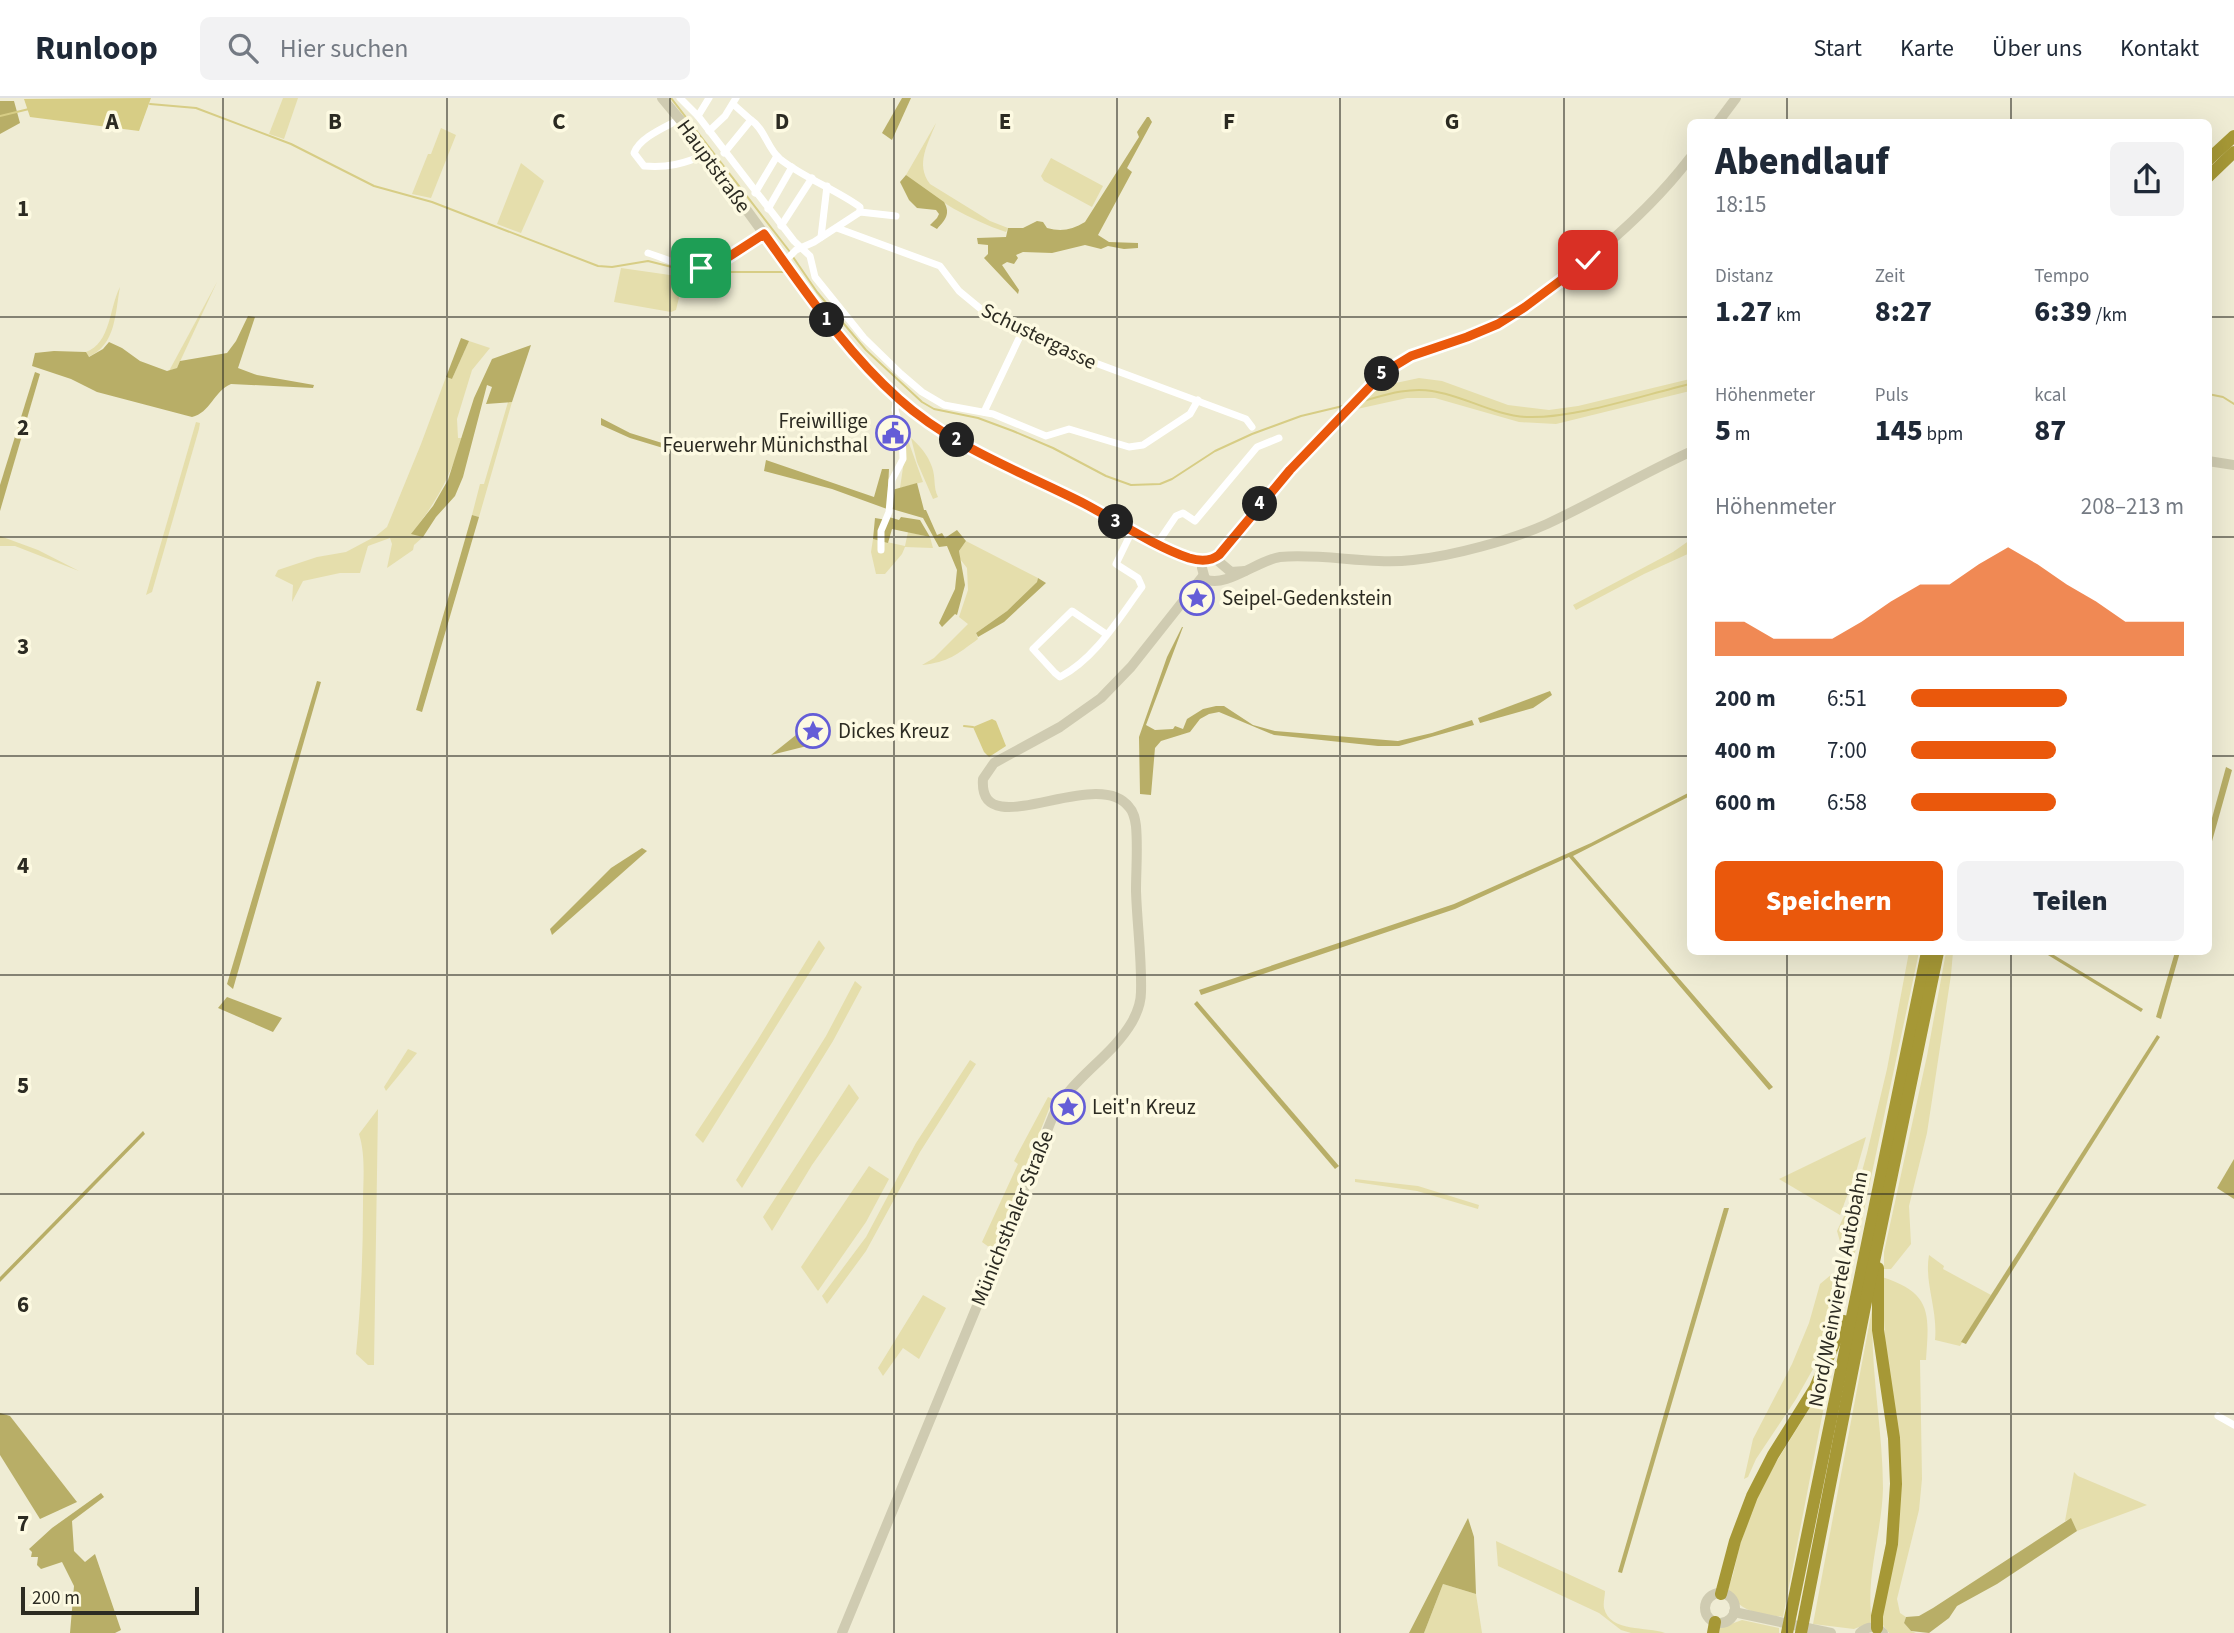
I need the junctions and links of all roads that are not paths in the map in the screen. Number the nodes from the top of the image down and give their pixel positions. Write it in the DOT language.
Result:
graph roads {
  1 [pos="662,98"];
  2 [pos="680,98"];
  3 [pos="709,98"];
  4 [pos="1736,98"];
  5 [pos="734,101"];
  6 [pos="698,116"];
  7 [pos="1720,119"];
  8 [pos="680,120"];
  9 [pos="751,120"];
  10 [pos="709,131"];
  11 [pos="2234,136"];
  12 [pos="2234,152"];
  13 [pos="724,153"];
  14 [pos="706,154"];
  15 [pos="777,156"];
  16 [pos="2212,156"];
  17 [pos="1687,162"];
  18 [pos="792,167"];
  19 [pos="2212,173"];
  20 [pos="812,178"];
  21 [pos="827,186"];
  22 [pos="755,193"];
  23 [pos="768,209"];
  24 [pos="860,212"];
  25 [pos="896,216"];
  26 [pos="781,226"];
  27 [pos="837,228"];
  28 [pos="764,234"];
  29 [pos="821,237"];
  30 [pos="799,248"];
  31 [pos="648,253"];
  32 [pos="789,266"];
  33 [pos="1023,330"];
  34 [pos="899,399"];
  35 [pos="1198,400"];
  36 [pos="984,412"];
  37 [pos="1252,426"];
  38 [pos="1279,438"];
  39 [pos="1687,454"];
  40 [pos="2212,462"];
  41 [pos="2234,465"];
  42 [pos="1132,531"];
  43 [pos="1157,544"];
  44 [pos="1226,546"];
  45 [pos="881,550"];
  46 [pos="1223,567"];
  47 [pos="1209,571"];
  48 [pos="1245,571"];
  49 [pos="1107,635"];
  50 [pos="1926,955"];
  51 [pos="1937,955"];
  52 [pos="1880,1233"];
  53 [pos="1854,1298"];
  54 [pos="2218,1416"];
  55 [pos="2234,1425"];
  56 [pos="1721,1594"];
  57 [pos="1734,1612"];
  58 [pos="1714,1628"];
  59 [pos="1880,1631"];
  60 [pos="842,1633"];
  61 [pos="1787,1633"];
  62 [pos="1801,1633"];
  63 [pos="1831,1633"];
  64 [pos="1860,1633"];
  1 -- 8 [label="street, Hauptstraße"];
  2 -- 6 [label="street, Hauptstraße"];
  3 -- 6 [label="street"];
  4 -- 7 [label="street"];
  5 -- 9 [label="street"];
  5 -- 10 [label="street"];
  6 -- 10 [label="street, Hauptstraße"];
  8 -- 14 [label="street, Hauptstraße"];
  8 -- 14 [label="street"];
  9 -- 13 [label="street"];
  9 -- 15 [label="street"];
  10 -- 13 [label="street, Hauptstraße"];
  11 -- 16 [label="highway"];
  12 -- 19 [label="highway"];
  13 -- 22 [label="street, Hauptstraße"];
  14 -- 28 [label="street, Hauptstraße"];
  15 -- 18 [label="street"];
  15 -- 22 [label="street"];
  17 -- 44 [label="street"];
  18 -- 20 [label="street"];
  18 -- 23 [label="street"];
  20 -- 21 [label="street"];
  20 -- 26 [label="street"];
  21 -- 24 [label="street"];
  21 -- 29 [label="street"];
  22 -- 23 [label="street, Hauptstraße"];
  23 -- 26 [label="street, Hauptstraße"];
  24 -- 25 [label="street"];
  24 -- 27 [label="street"];
  26 -- 30 [label="street, Hauptstraße"];
  27 -- 29 [label="street"];
  27 -- 33 [label="street, Schustergasse"];
  28 -- 31 [label="street"];
  28 -- 32 [label="street, Hauptstraße"];
  29 -- 30 [label="street"];
  30 -- 32 [label="street"];
  30 -- 36 [label="street, Hauptstraße"];
  32 -- 34 [label="street, Hauptstraße"];
  33 -- 35 [label="street, Schustergasse"];
  33 -- 36 [label="street"];
  34 -- 42 [label="street, Hauptstraße"];
  34 -- 45 [label="street"];
  35 -- 36 [label="street, Hauptstraße"];
  35 -- 37 [label="street, Schustergasse"];
  38 -- 43 [label="street"];
  39 -- 48 [label="street, Münichsthaler Straße"];
  40 -- 41 [label="street"];
  42 -- 43 [label="street, Hauptstraße"];
  42 -- 49 [label="street"];
  43 -- 47 [label="street, Hauptstraße"];
  44 -- 46 [label="street"];
  44 -- 47 [label="street"];
  46 -- 47 [label="street"];
  46 -- 47 [label="street"];
  46 -- 48 [label="street"];
  47 -- 48 [label="street, Münichsthaler Straße"];
  47 -- 60 [label="street, Münichsthaler Straße"];
  49 -- 49 [label="street"];
  50 -- 53 [label="highway, Nord/Weinviertel Autobahn"];
  51 -- 52 [label="highway, Nord/Weinviertel Autobahn"];
  52 -- 59 [label="highway"];
  52 -- 62 [label="highway, Nord/Weinviertel Autobahn"];
  53 -- 56 [label="highway"];
  53 -- 61 [label="highway, Nord/Weinviertel Autobahn"];
  54 -- 55 [label="street"];
  56 -- 57 [label="street"];
  56 -- 58 [label="street"];
  57 -- 58 [label="street"];
  57 -- 63 [label="street"];
  59 -- 64 [label="street"];
}
